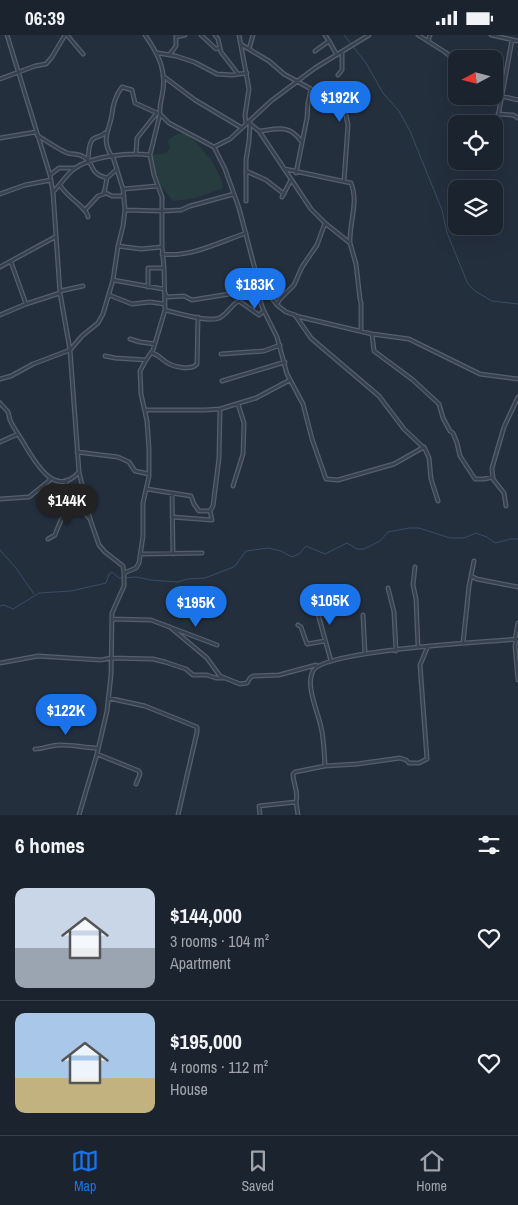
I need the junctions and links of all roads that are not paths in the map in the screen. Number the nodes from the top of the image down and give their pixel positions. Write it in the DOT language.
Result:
graph roads {
  1 [pos="7,35"];
  2 [pos="66,35"];
  3 [pos="145,35"];
  4 [pos="185,35"];
  5 [pos="201,35"];
  6 [pos="215,35"];
  7 [pos="239,35"];
  8 [pos="253,35"];
  9 [pos="325,35"];
  10 [pos="369,35"];
  11 [pos="418,35"];
  12 [pos="430,35"];
  13 [pos="491,35"];
  14 [pos="176,36"];
  15 [pos="512,40"];
  16 [pos="329,41"];
  17 [pos="428,41"];
  18 [pos="518,41"];
  19 [pos="242,45"];
  20 [pos="219,48"];
  21 [pos="249,49"];
  22 [pos="315,51"];
  23 [pos="342,52"];
  24 [pos="158,53"];
  25 [pos="83,54"];
  26 [pos="170,54"];
  27 [pos="337,55"];
  28 [pos="448,55"];
  29 [pos="19,73"];
  30 [pos="247,73"];
  31 [pos="238,74"];
  32 [pos="338,75"];
  33 [pos="163,76"];
  34 [pos="0,79"];
  35 [pos="298,82"];
  36 [pos="503,86"];
  37 [pos="311,89"];
  38 [pos="503,96"];
  39 [pos="518,100"];
  40 [pos="500,105"];
  41 [pos="159,112"];
  42 [pos="498,114"];
  43 [pos="518,119"];
  44 [pos="248,123"];
  45 [pos="242,128"];
  46 [pos="259,131"];
  47 [pos="106,132"];
  48 [pos="37,133"];
  49 [pos="0,138"];
  50 [pos="301,141"];
  51 [pos="214,147"];
  52 [pos="136,153"];
  53 [pos="150,155"];
  54 [pos="112,157"];
  55 [pos="88,161"];
  56 [pos="75,168"];
  57 [pos="116,169"];
  58 [pos="284,169"];
  59 [pos="246,171"];
  60 [pos="296,173"];
  61 [pos="50,175"];
  62 [pos="107,178"];
  63 [pos="51,180"];
  64 [pos="291,180"];
  65 [pos="344,181"];
  66 [pos="60,185"];
  67 [pos="157,186"];
  68 [pos="123,189"];
  69 [pos="53,192"];
  70 [pos="104,192"];
  71 [pos="0,194"];
  72 [pos="234,194"];
  73 [pos="124,196"];
  74 [pos="246,201"];
  75 [pos="86,209"];
  76 [pos="125,210"];
  77 [pos="162,211"];
  78 [pos="88,217"];
  79 [pos="325,223"];
  80 [pos="246,233"];
  81 [pos="55,237"];
  82 [pos="350,243"];
  83 [pos="118,246"];
  84 [pos="162,247"];
  85 [pos="162,255"];
  86 [pos="11,262"];
  87 [pos="0,267"];
  88 [pos="164,268"];
  89 [pos="113,280"];
  90 [pos="83,286"];
  91 [pos="262,286"];
  92 [pos="148,287"];
  93 [pos="256,288"];
  94 [pos="164,291"];
  95 [pos="60,292"];
  96 [pos="109,295"];
  97 [pos="26,304"];
  98 [pos="165,304"];
  99 [pos="277,305"];
  100 [pos="165,310"];
  101 [pos="264,311"];
  102 [pos="0,315"];
  103 [pos="295,315"];
  104 [pos="198,317"];
  105 [pos="361,331"];
  106 [pos="372,334"];
  107 [pos="130,339"];
  108 [pos="156,344"];
  109 [pos="280,345"];
  110 [pos="70,350"];
  111 [pos="152,353"];
  112 [pos="222,354"];
  113 [pos="105,356"];
  114 [pos="146,360"];
  115 [pos="285,362"];
  116 [pos="0,379"];
  117 [pos="518,379"];
  118 [pos="290,380"];
  119 [pos="222,381"];
  120 [pos="518,397"];
  121 [pos="0,403"];
  122 [pos="238,403"];
  123 [pos="220,409"];
  124 [pos="145,410"];
  125 [pos="18,434"];
  126 [pos="0,442"];
  127 [pos="424,447"];
  128 [pos="77,451"];
  129 [pos="79,472"];
  130 [pos="149,474"];
  131 [pos="493,477"];
  132 [pos="50,478"];
  133 [pos="66,480"];
  134 [pos="233,485"];
  135 [pos="146,489"];
  136 [pos="172,493"];
  137 [pos="0,499"];
  138 [pos="68,499"];
  139 [pos="438,501"];
  140 [pos="506,506"];
  141 [pos="210,511"];
  142 [pos="172,517"];
  143 [pos="90,519"];
  144 [pos="48,539"];
  145 [pos="202,553"];
  146 [pos="141,554"];
  147 [pos="173,554"];
  148 [pos="474,561"];
  149 [pos="415,567"];
  150 [pos="471,576"];
  151 [pos="124,577"];
  152 [pos="518,587"];
  153 [pos="388,588"];
  154 [pos="313,596"];
  155 [pos="363,615"];
  156 [pos="112,619"];
  157 [pos="518,623"];
  158 [pos="298,625"];
  159 [pos="170,627"];
  160 [pos="516,639"];
  161 [pos="325,641"];
  162 [pos="463,643"];
  163 [pos="217,645"];
  164 [pos="428,646"];
  165 [pos="418,647"];
  166 [pos="396,651"];
  167 [pos="366,654"];
  168 [pos="112,658"];
  169 [pos="331,661"];
  170 [pos="0,663"];
  171 [pos="318,665"];
  172 [pos="224,679"];
  173 [pos="518,680"];
  174 [pos="108,698"];
  175 [pos="98,748"];
  176 [pos="35,749"];
  177 [pos="97,754"];
  178 [pos="325,765"];
  179 [pos="136,784"];
  180 [pos="296,802"];
  181 [pos="78,815"];
  182 [pos="178,815"];
  183 [pos="260,815"];
  184 [pos="298,815"];
  1 -- 29 [label="street"];
  2 -- 25 [label="street"];
  2 -- 29 [label="street"];
  3 -- 24 [label="street"];
  4 -- 14 [label="street"];
  5 -- 20 [label="street"];
  6 -- 20 [label="street"];
  7 -- 19 [label="street"];
  8 -- 21 [label="street"];
  9 -- 16 [label="street"];
  10 -- 23 [label="street"];
  11 -- 17 [label="street"];
  12 -- 17 [label="street"];
  13 -- 15 [label="street"];
  14 -- 26 [label="street"];
  15 -- 18 [label="street"];
  15 -- 36 [label="street"];
  16 -- 22 [label="street"];
  16 -- 27 [label="street"];
  17 -- 28 [label="street"];
  19 -- 21 [label="street"];
  19 -- 30 [label="street"];
  20 -- 31 [label="street"];
  21 -- 35 [label="street"];
  23 -- 27 [label="street"];
  23 -- 32 [label="street"];
  24 -- 26 [label="street"];
  24 -- 33 [label="street"];
  26 -- 31 [label="street"];
  27 -- 35 [label="street"];
  29 -- 34 [label="street"];
  29 -- 48 [label="street"];
  30 -- 31 [label="street"];
  30 -- 44 [label="street"];
  33 -- 41 [label="street"];
  33 -- 45 [label="street"];
  35 -- 37 [label="street"];
  35 -- 44 [label="street"];
  37 -- 50 [label="street"];
  37 -- 65 [label="street"];
  38 -- 39 [label="street"];
  40 -- 42 [label="street"];
  41 -- 47 [label="street"];
  41 -- 51 [label="street"];
  41 -- 52 [label="street"];
  41 -- 53 [label="street"];
  42 -- 43 [label="street"];
  44 -- 45 [label="street"];
  44 -- 46 [label="street"];
  44 -- 59 [label="street"];
  45 -- 51 [label="street"];
  46 -- 50 [label="street"];
  46 -- 58 [label="street"];
  47 -- 54 [label="street"];
  47 -- 55 [label="street"];
  48 -- 49 [label="street"];
  48 -- 55 [label="street"];
  48 -- 61 [label="street"];
  50 -- 60 [label="street"];
  51 -- 72 [label="street"];
  52 -- 53 [label="street"];
  52 -- 54 [label="street"];
  53 -- 67 [label="street"];
  54 -- 55 [label="street"];
  54 -- 57 [label="street"];
  55 -- 56 [label="street"];
  55 -- 62 [label="street"];
  56 -- 61 [label="street"];
  56 -- 66 [label="street"];
  57 -- 62 [label="street"];
  57 -- 68 [label="street"];
  58 -- 60 [label="street"];
  58 -- 64 [label="street"];
  59 -- 64 [label="street"];
  59 -- 74 [label="street"];
  60 -- 65 [label="street"];
  61 -- 63 [label="street"];
  62 -- 70 [label="street"];
  63 -- 69 [label="street"];
  63 -- 71 [label="street"];
  64 -- 79 [label="street"];
  65 -- 82 [label="street"];
  66 -- 69 [label="street"];
  66 -- 75 [label="street"];
  67 -- 68 [label="street"];
  67 -- 77 [label="street"];
  68 -- 73 [label="street"];
  69 -- 81 [label="street"];
  70 -- 73 [label="street"];
  70 -- 75 [label="street"];
  72 -- 77 [label="street"];
  72 -- 80 [label="street"];
  73 -- 76 [label="street"];
  75 -- 78 [label="street"];
  76 -- 77 [label="street"];
  76 -- 83 [label="street"];
  77 -- 84 [label="street"];
  79 -- 82 [label="street"];
  79 -- 99 [label="street"];
  80 -- 85 [label="street"];
  80 -- 91 [label="street"];
  81 -- 86 [label="street"];
  81 -- 95 [label="street"];
  82 -- 105 [label="street"];
  83 -- 84 [label="street"];
  83 -- 89 [label="street"];
  84 -- 85 [label="street"];
  85 -- 88 [label="street"];
  86 -- 87 [label="street"];
  86 -- 97 [label="street"];
  88 -- 92 [label="street"];
  88 -- 94 [label="street"];
  89 -- 92 [label="street"];
  89 -- 96 [label="street"];
  90 -- 95 [label="street"];
  91 -- 93 [label="street"];
  91 -- 99 [label="street"];
  92 -- 94 [label="street"];
  93 -- 94 [label="street"];
  93 -- 101 [label="street"];
  94 -- 98 [label="street"];
  95 -- 97 [label="street"];
  95 -- 110 [label="street"];
  96 -- 98 [label="street"];
  96 -- 110 [label="street"];
  97 -- 102 [label="street"];
  98 -- 100 [label="street"];
  99 -- 103 [label="street"];
  100 -- 104 [label="street"];
  100 -- 108 [label="street"];
  101 -- 104 [label="street"];
  101 -- 109 [label="street"];
  103 -- 105 [label="street"];
  103 -- 127 [label="street"];
  104 -- 111 [label="street"];
  105 -- 106 [label="street"];
  106 -- 117 [label="street"];
  106 -- 131 [label="street"];
  107 -- 108 [label="street"];
  108 -- 111 [label="street"];
  109 -- 112 [label="street"];
  109 -- 115 [label="street"];
  110 -- 116 [label="street"];
  110 -- 128 [label="street"];
  111 -- 114 [label="street"];
  113 -- 114 [label="street"];
  114 -- 124 [label="street"];
  115 -- 118 [label="street"];
  115 -- 119 [label="street"];
  118 -- 122 [label="street"];
  118 -- 127 [label="street"];
  120 -- 131 [label="street"];
  121 -- 125 [label="street"];
  122 -- 123 [label="street"];
  122 -- 134 [label="street"];
  123 -- 124 [label="street"];
  123 -- 141 [label="street"];
  124 -- 130 [label="street"];
  125 -- 126 [label="street"];
  125 -- 132 [label="street"];
  127 -- 139 [label="street"];
  128 -- 129 [label="street"];
  128 -- 130 [label="street"];
  129 -- 133 [label="street"];
  129 -- 143 [label="street"];
  130 -- 135 [label="street"];
  131 -- 140 [label="street"];
  132 -- 133 [label="street"];
  132 -- 137 [label="street"];
  133 -- 138 [label="street"];
  135 -- 136 [label="street"];
  135 -- 146 [label="street"];
  136 -- 141 [label="street"];
  136 -- 142 [label="street"];
  138 -- 143 [label="street"];
  138 -- 144 [label="street"];
  141 -- 142 [label="street"];
  142 -- 147 [label="street"];
  143 -- 151 [label="street"];
  145 -- 147 [label="street"];
  146 -- 147 [label="street"];
  146 -- 151 [label="street"];
  148 -- 150 [label="street"];
  149 -- 165 [label="street"];
  150 -- 152 [label="street"];
  150 -- 162 [label="street"];
  151 -- 156 [label="street"];
  153 -- 166 [label="street"];
  154 -- 161 [label="street"];
  155 -- 167 [label="street"];
  156 -- 159 [label="street"];
  156 -- 168 [label="street"];
  157 -- 160 [label="street"];
  158 -- 161 [label="street"];
  159 -- 163 [label="street"];
  159 -- 172 [label="street"];
  160 -- 162 [label="street"];
  160 -- 173 [label="street"];
  161 -- 169 [label="street"];
  162 -- 164 [label="street"];
  164 -- 165 [label="street"];
  164 -- 178 [label="street"];
  165 -- 166 [label="street"];
  166 -- 167 [label="street"];
  167 -- 169 [label="street"];
  168 -- 170 [label="street"];
  168 -- 172 [label="street"];
  168 -- 174 [label="street"];
  169 -- 171 [label="street"];
  171 -- 172 [label="street"];
  171 -- 178 [label="street"];
  174 -- 175 [label="street"];
  174 -- 182 [label="street"];
  175 -- 176 [label="street"];
  175 -- 177 [label="street"];
  177 -- 179 [label="street"];
  177 -- 181 [label="street"];
  178 -- 180 [label="street"];
  180 -- 183 [label="street"];
  180 -- 184 [label="street"];
}
